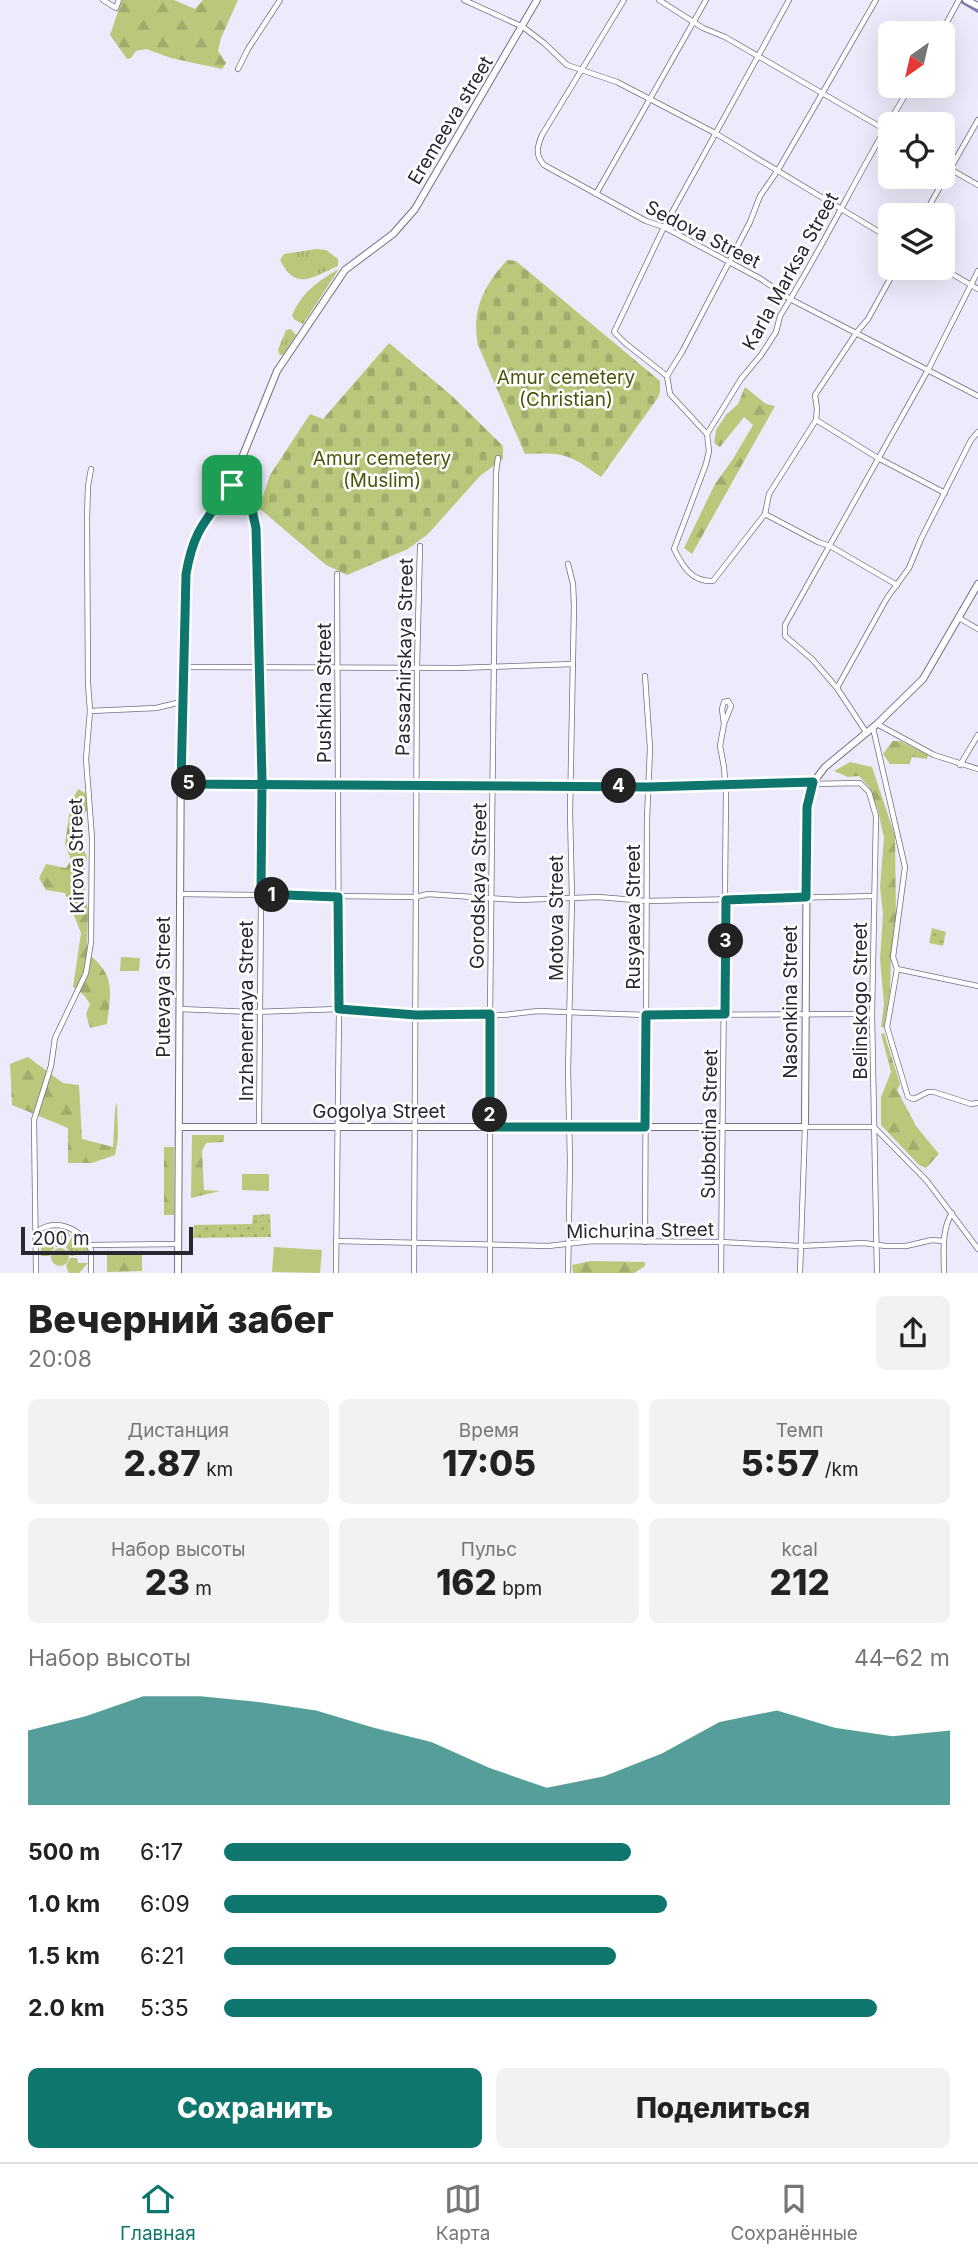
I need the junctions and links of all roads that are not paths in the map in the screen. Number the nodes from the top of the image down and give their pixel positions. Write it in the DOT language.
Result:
graph roads {
  1 [pos="103,0"];
  2 [pos="119,0"];
  3 [pos="280,0"];
  4 [pos="464,0"];
  5 [pos="537,0"];
  6 [pos="624,0"];
  7 [pos="659,0"];
  8 [pos="706,0"];
  9 [pos="789,0"];
  10 [pos="876,0"];
  11 [pos="959,0"];
  12 [pos="967,0"];
  13 [pos="978,6"];
  14 [pos="694,21"];
  15 [pos="948,21"];
  16 [pos="523,27"];
  17 [pos="757,56"];
  18 [pos="238,69"];
  19 [pos="580,70"];
  20 [pos="823,94"];
  21 [pos="649,100"];
  22 [pos="978,120"];
  23 [pos="878,126"];
  24 [pos="715,133"];
  25 [pos="878,140"];
  26 [pos="955,160"];
  27 [pos="778,170"];
  28 [pos="955,172"];
  29 [pos="978,186"];
  30 [pos="596,194"];
  31 [pos="842,209"];
  32 [pos="664,227"];
  33 [pos="878,231"];
  34 [pos="729,261"];
  35 [pos="978,271"];
  36 [pos="955,275"];
  37 [pos="889,280"];
  38 [pos="970,284"];
  39 [pos="978,289"];
  40 [pos="790,299"];
  41 [pos="857,332"];
  42 [pos="928,370"];
  43 [pos="667,376"];
  44 [pos="978,396"];
  45 [pos="816,420"];
  46 [pos="978,432"];
  47 [pos="707,433"];
  48 [pos="498,458"];
  49 [pos="878,458"];
  50 [pos="91,469"];
  51 [pos="232,485"];
  52 [pos="945,493"];
  53 [pos="765,514"];
  54 [pos="420,546"];
  55 [pos="830,546"];
  56 [pos="568,564"];
  57 [pos="337,574"];
  58 [pos="978,584"];
  59 [pos="897,585"];
  60 [pos="959,618"];
  61 [pos="978,629"];
  62 [pos="573,664"];
  63 [pos="417,666"];
  64 [pos="182,667"];
  65 [pos="260,667"];
  66 [pos="337,667"];
  67 [pos="495,667"];
  68 [pos="645,676"];
  69 [pos="837,688"];
  70 [pos="181,702"];
  71 [pos="90,711"];
  72 [pos="724,724"];
  73 [pos="872,727"];
  74 [pos="978,735"];
  75 [pos="960,765"];
  76 [pos="978,769"];
  77 [pos="338,783"];
  78 [pos="812,783"];
  79 [pos="181,784"];
  80 [pos="262,784"];
  81 [pos="416,784"];
  82 [pos="493,785"];
  83 [pos="571,786"];
  84 [pos="726,786"];
  85 [pos="648,787"];
  86 [pos="180,894"];
  87 [pos="261,894"];
  88 [pos="874,896"];
  89 [pos="338,897"];
  90 [pos="416,897"];
  91 [pos="491,897"];
  92 [pos="806,897"];
  93 [pos="572,899"];
  94 [pos="726,900"];
  95 [pos="646,901"];
  96 [pos="897,969"];
  97 [pos="978,986"];
  98 [pos="179,1009"];
  99 [pos="339,1009"];
  100 [pos="260,1011"];
  101 [pos="570,1013"];
  102 [pos="490,1014"];
  103 [pos="725,1014"];
  104 [pos="805,1014"];
  105 [pos="872,1014"];
  106 [pos="416,1015"];
  107 [pos="646,1015"];
  108 [pos="978,1103"];
  109 [pos="336,1126"];
  110 [pos="414,1126"];
  111 [pos="179,1127"];
  112 [pos="259,1127"];
  113 [pos="490,1127"];
  114 [pos="645,1127"];
  115 [pos="723,1127"];
  116 [pos="805,1127"];
  117 [pos="874,1127"];
  118 [pos="569,1128"];
  119 [pos="953,1213"];
  120 [pos="35,1233"];
  121 [pos="336,1241"];
  122 [pos="944,1241"];
  123 [pos="645,1242"];
  124 [pos="721,1242"];
  125 [pos="179,1244"];
  126 [pos="414,1244"];
  127 [pos="490,1244"];
  128 [pos="568,1244"];
  129 [pos="90,1245"];
  130 [pos="876,1245"];
  131 [pos="800,1246"];
  132 [pos="978,1249"];
  133 [pos="36,1273"];
  134 [pos="91,1273"];
  135 [pos="178,1273"];
  136 [pos="336,1273"];
  137 [pos="414,1273"];
  138 [pos="490,1273"];
  139 [pos="568,1273"];
  140 [pos="721,1273"];
  141 [pos="800,1273"];
  142 [pos="877,1273"];
  143 [pos="944,1273"];
  1 -- 2 [label="street"];
  3 -- 18 [label="street"];
  4 -- 16 [label="street"];
  5 -- 16 [label="street"];
  6 -- 19 [label="street"];
  7 -- 14 [label="street"];
  8 -- 14 [label="street"];
  9 -- 17 [label="street"];
  10 -- 20 [label="street"];
  11 -- 15 [label="street"];
  12 -- 13 [label="street"];
  14 -- 17 [label="street"];
  14 -- 21 [label="street"];
  16 -- 19 [label="street"];
  16 -- 51 [label="street, Eremeeva street"];
  17 -- 20 [label="street"];
  17 -- 24 [label="street"];
  19 -- 21 [label="street"];
  19 -- 30 [label="street, Sedova Street"];
  20 -- 23 [label="street"];
  20 -- 27 [label="street"];
  21 -- 24 [label="street"];
  21 -- 30 [label="street"];
  22 -- 26 [label="street"];
  24 -- 27 [label="street"];
  24 -- 32 [label="street"];
  25 -- 31 [label="street, Karla Marksa Street"];
  27 -- 31 [label="street"];
  27 -- 34 [label="street"];
  28 -- 29 [label="street"];
  30 -- 32 [label="street, Sedova Street"];
  31 -- 33 [label="street"];
  31 -- 40 [label="street, Karla Marksa Street"];
  32 -- 34 [label="street, Sedova Street"];
  32 -- 43 [label="street"];
  34 -- 40 [label="street, Sedova Street"];
  34 -- 43 [label="street"];
  35 -- 38 [label="street"];
  36 -- 38 [label="street"];
  37 -- 41 [label="street"];
  38 -- 39 [label="street"];
  38 -- 42 [label="street"];
  40 -- 41 [label="street, Sedova Street"];
  40 -- 47 [label="street, Karla Marksa Street"];
  41 -- 42 [label="street, Sedova Street"];
  41 -- 45 [label="street"];
  42 -- 44 [label="street, Sedova Street"];
  42 -- 49 [label="street"];
  43 -- 47 [label="street"];
  45 -- 49 [label="street"];
  45 -- 53 [label="street"];
  46 -- 52 [label="street"];
  47 -- 53 [label="street, Karla Marksa Street"];
  48 -- 67 [label="street, Gorodskaya Street"];
  49 -- 52 [label="street"];
  49 -- 55 [label="street"];
  50 -- 71 [label="street, Kirova Street"];
  51 -- 64 [label="street, Putevaya Street"];
  51 -- 65 [label="street, Inzhenernaya Street"];
  52 -- 59 [label="street"];
  53 -- 55 [label="street"];
  54 -- 63 [label="street, Passazhirskaya Street"];
  55 -- 59 [label="street"];
  55 -- 69 [label="street"];
  56 -- 62 [label="street, Motova Street"];
  57 -- 66 [label="street, Pushkina Street"];
  58 -- 60 [label="street"];
  59 -- 69 [label="street"];
  60 -- 61 [label="street"];
  60 -- 73 [label="street"];
  62 -- 67 [label="street"];
  62 -- 83 [label="street, Motova Street"];
  63 -- 66 [label="street"];
  63 -- 67 [label="street"];
  63 -- 81 [label="street, Passazhirskaya Street"];
  64 -- 65 [label="street"];
  64 -- 70 [label="street, Putevaya Street"];
  65 -- 66 [label="street"];
  65 -- 80 [label="street, Inzhenernaya Street"];
  66 -- 77 [label="street, Pushkina Street"];
  67 -- 82 [label="street, Gorodskaya Street"];
  68 -- 85 [label="street, Rusyaeva Street"];
  69 -- 73 [label="street"];
  70 -- 71 [label="street"];
  70 -- 79 [label="street, Putevaya Street"];
  71 -- 120 [label="street, Kirova Street"];
  72 -- 84 [label="street, Subbotina Street"];
  73 -- 75 [label="street"];
  73 -- 78 [label="street"];
  73 -- 96 [label="street"];
  74 -- 75 [label="street"];
  75 -- 76 [label="street"];
  77 -- 80 [label="street"];
  77 -- 81 [label="street"];
  77 -- 89 [label="street, Pushkina Street"];
  78 -- 84 [label="street"];
  78 -- 88 [label="street, Belinskogo Street"];
  78 -- 92 [label="street, Nasonkina Street"];
  79 -- 80 [label="street"];
  79 -- 86 [label="street, Putevaya Street"];
  80 -- 87 [label="street, Inzhenernaya Street"];
  81 -- 82 [label="street"];
  81 -- 90 [label="street, Passazhirskaya Street"];
  82 -- 83 [label="street"];
  82 -- 91 [label="street, Gorodskaya Street"];
  83 -- 85 [label="street"];
  83 -- 93 [label="street, Motova Street"];
  84 -- 85 [label="street"];
  84 -- 94 [label="street, Subbotina Street"];
  85 -- 95 [label="street, Rusyaeva Street"];
  86 -- 87 [label="street"];
  86 -- 98 [label="street, Putevaya Street"];
  87 -- 89 [label="street"];
  87 -- 100 [label="street, Inzhenernaya Street"];
  88 -- 92 [label="street"];
  88 -- 105 [label="street, Belinskogo Street"];
  89 -- 90 [label="street"];
  89 -- 99 [label="street, Pushkina Street"];
  90 -- 91 [label="street"];
  90 -- 106 [label="street, Passazhirskaya Street"];
  91 -- 93 [label="street"];
  91 -- 102 [label="street, Gorodskaya Street"];
  92 -- 94 [label="street"];
  92 -- 104 [label="street, Nasonkina Street"];
  93 -- 95 [label="street"];
  93 -- 101 [label="street, Motova Street"];
  94 -- 95 [label="street"];
  94 -- 103 [label="street, Subbotina Street"];
  95 -- 107 [label="street, Rusyaeva Street"];
  96 -- 97 [label="street"];
  96 -- 108 [label="street"];
  98 -- 100 [label="street"];
  98 -- 111 [label="street, Putevaya Street"];
  99 -- 100 [label="street"];
  99 -- 106 [label="street"];
  99 -- 109 [label="street, Pushkina Street"];
  100 -- 112 [label="street, Inzhenernaya Street"];
  101 -- 102 [label="street"];
  101 -- 107 [label="street"];
  101 -- 118 [label="street, Motova Street"];
  102 -- 106 [label="street"];
  102 -- 113 [label="street, Gorodskaya Street"];
  103 -- 104 [label="street"];
  103 -- 107 [label="street"];
  103 -- 115 [label="street, Subbotina Street"];
  104 -- 105 [label="street"];
  104 -- 116 [label="street, Nasonkina Street"];
  105 -- 117 [label="street, Belinskogo Street"];
  106 -- 110 [label="street, Passazhirskaya Street"];
  107 -- 114 [label="street, Rusyaeva Street"];
  109 -- 110 [label="street, Gogolya Street"];
  109 -- 112 [label="street, Gogolya Street"];
  109 -- 121 [label="street, Pushkina Street"];
  110 -- 113 [label="street, Gogolya Street"];
  110 -- 126 [label="street, Passazhirskaya Street"];
  111 -- 112 [label="street, Gogolya Street"];
  111 -- 125 [label="street, Putevaya Street"];
  113 -- 118 [label="street, Gogolya Street"];
  113 -- 127 [label="street, Gorodskaya Street"];
  114 -- 115 [label="street, Gogolya Street"];
  114 -- 118 [label="street, Gogolya Street"];
  114 -- 123 [label="street, Rusyaeva Street"];
  115 -- 116 [label="street, Gogolya Street"];
  115 -- 124 [label="street, Subbotina Street"];
  116 -- 117 [label="street, Gogolya Street"];
  116 -- 131 [label="street, Nasonkina Street"];
  117 -- 119 [label="street"];
  117 -- 130 [label="street, Belinskogo Street"];
  118 -- 128 [label="street, Motova Street"];
  119 -- 122 [label="street"];
  119 -- 132 [label="street"];
  120 -- 129 [label="street"];
  120 -- 133 [label="street, Kirova Street"];
  121 -- 126 [label="street, Michurina Street"];
  121 -- 136 [label="street, Pushkina Street"];
  122 -- 130 [label="street, Michurina Street"];
  122 -- 143 [label="street"];
  123 -- 124 [label="street, Michurina Street"];
  123 -- 128 [label="street, Michurina Street"];
  124 -- 131 [label="street, Michurina Street"];
  124 -- 140 [label="street, Subbotina Street"];
  125 -- 129 [label="street"];
  125 -- 135 [label="street, Putevaya Street"];
  126 -- 127 [label="street, Michurina Street"];
  126 -- 137 [label="street, Passazhirskaya Street"];
  127 -- 128 [label="street, Michurina Street"];
  127 -- 138 [label="street, Gorodskaya Street"];
  128 -- 139 [label="street, Motova Street"];
  129 -- 134 [label="street"];
  130 -- 131 [label="street, Michurina Street"];
  130 -- 142 [label="street, Belinskogo Street"];
  131 -- 141 [label="street, Nasonkina Street"];
}
